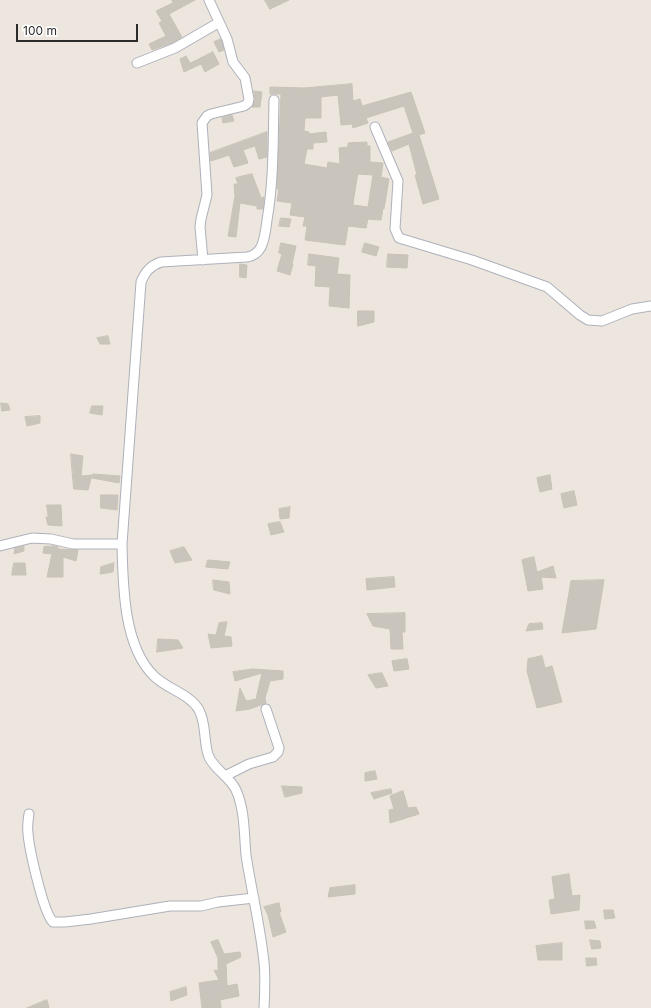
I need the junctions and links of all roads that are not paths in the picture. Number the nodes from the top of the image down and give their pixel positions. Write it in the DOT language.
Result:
graph roads {
  1 [pos="209,0"];
  2 [pos="218,23"];
  3 [pos="137,63"];
  4 [pos="274,100"];
  5 [pos="375,127"];
  6 [pos="203,260"];
  7 [pos="651,306"];
  8 [pos="122,544"];
  9 [pos="0,546"];
  10 [pos="266,709"];
  11 [pos="225,776"];
  12 [pos="29,814"];
  13 [pos="254,898"];
  14 [pos="264,1008"];
  1 -- 2 [label="street"];
  2 -- 3 [label="street"];
  2 -- 6 [label="street"];
  4 -- 6 [label="street"];
  5 -- 7 [label="street"];
  6 -- 8 [label="street"];
  8 -- 9 [label="street"];
  8 -- 11 [label="street"];
  10 -- 11 [label="street"];
  11 -- 13 [label="street"];
  12 -- 13 [label="street"];
  13 -- 14 [label="street"];
}
